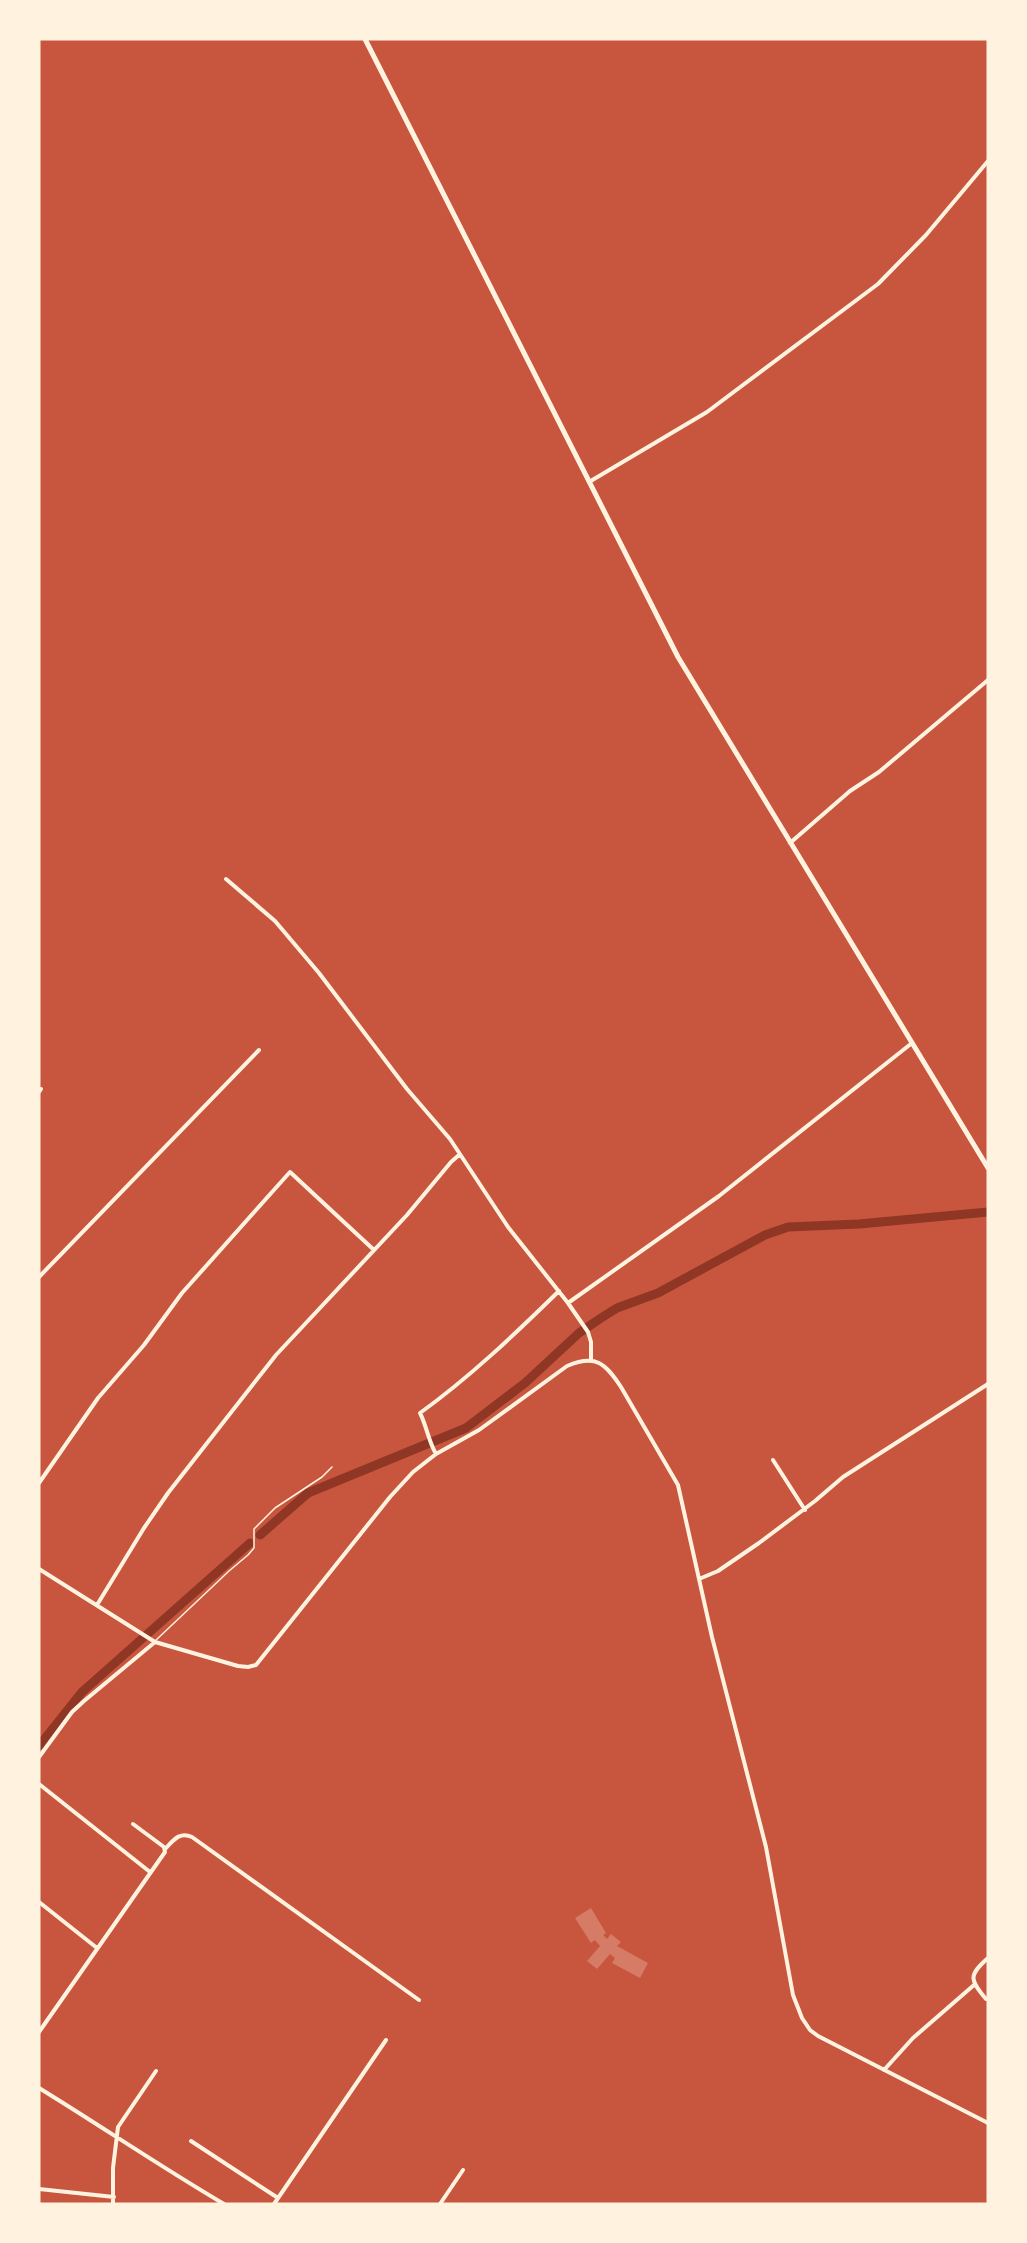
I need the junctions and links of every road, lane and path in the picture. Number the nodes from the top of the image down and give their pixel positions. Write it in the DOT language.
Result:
graph roads {
  1 [pos="365,39"];
  2 [pos="988,161"];
  3 [pos="589,482"];
  4 [pos="988,680"];
  5 [pos="790,843"];
  6 [pos="226,879"];
  7 [pos="913,1043"];
  8 [pos="259,1050"];
  9 [pos="459,1155"];
  10 [pos="988,1168"];
  11 [pos="374,1250"];
  12 [pos="39,1276"];
  13 [pos="559,1291"];
  14 [pos="568,1303"];
  15 [pos="591,1360"];
  16 [pos="988,1384"];
  17 [pos="436,1454"];
  18 [pos="773,1460"];
  19 [pos="332,1467"];
  20 [pos="39,1483"];
  21 [pos="804,1509"];
  22 [pos="39,1569"];
  23 [pos="699,1579"];
  24 [pos="97,1605"];
  25 [pos="155,1642"];
  26 [pos="39,1757"];
  27 [pos="39,1784"];
  28 [pos="133,1824"];
  29 [pos="165,1850"];
  30 [pos="150,1872"];
  31 [pos="39,1902"];
  32 [pos="97,1948"];
  33 [pos="988,1958"];
  34 [pos="974,1985"];
  35 [pos="986,1999"];
  36 [pos="419,2000"];
  37 [pos="39,2032"];
  38 [pos="386,2040"];
  39 [pos="156,2070"];
  40 [pos="884,2070"];
  41 [pos="39,2088"];
  42 [pos="988,2123"];
  43 [pos="116,2137"];
  44 [pos="191,2141"];
  45 [pos="463,2170"];
  46 [pos="39,2189"];
  47 [pos="114,2197"];
  48 [pos="278,2198"];
  49 [pos="216,2202"];
  50 [pos="113,2204"];
  51 [pos="224,2204"];
  52 [pos="274,2204"];
  53 [pos="440,2204"];
  1 -- 3 [label="main road"];
  2 -- 3 [label="street"];
  3 -- 5 [label="main road"];
  4 -- 5 [label="street"];
  5 -- 7 [label="main road"];
  6 -- 9 [label="street"];
  7 -- 10 [label="main road"];
  7 -- 14 [label="street"];
  8 -- 12 [label="street"];
  9 -- 11 [label="street"];
  9 -- 13 [label="street"];
  11 -- 20 [label="street"];
  11 -- 24 [label="street"];
  13 -- 14 [label="street"];
  13 -- 17 [label="street"];
  14 -- 15 [label="street"];
  15 -- 17 [label="street"];
  15 -- 23 [label="street"];
  16 -- 21 [label="street"];
  17 -- 25 [label="street"];
  18 -- 21 [label="street"];
  19 -- 25 [label="lane"];
  21 -- 23 [label="street"];
  22 -- 24 [label="street"];
  23 -- 40 [label="street"];
  24 -- 25 [label="street"];
  25 -- 26 [label="street"];
  27 -- 30 [label="street"];
  28 -- 29 [label="street"];
  29 -- 30 [label="street"];
  29 -- 36 [label="street"];
  30 -- 32 [label="street"];
  31 -- 32 [label="street"];
  32 -- 37 [label="street"];
  33 -- 34 [label="street"];
  34 -- 35 [label="street"];
  34 -- 40 [label="street"];
  38 -- 48 [label="street"];
  39 -- 43 [label="street"];
  40 -- 42 [label="street"];
  41 -- 43 [label="street"];
  43 -- 47 [label="street"];
  43 -- 49 [label="street"];
  44 -- 48 [label="street"];
  45 -- 53 [label="street"];
  46 -- 47 [label="street"];
  47 -- 50 [label="street"];
  48 -- 52 [label="street"];
  49 -- 51 [label="street"];
}
